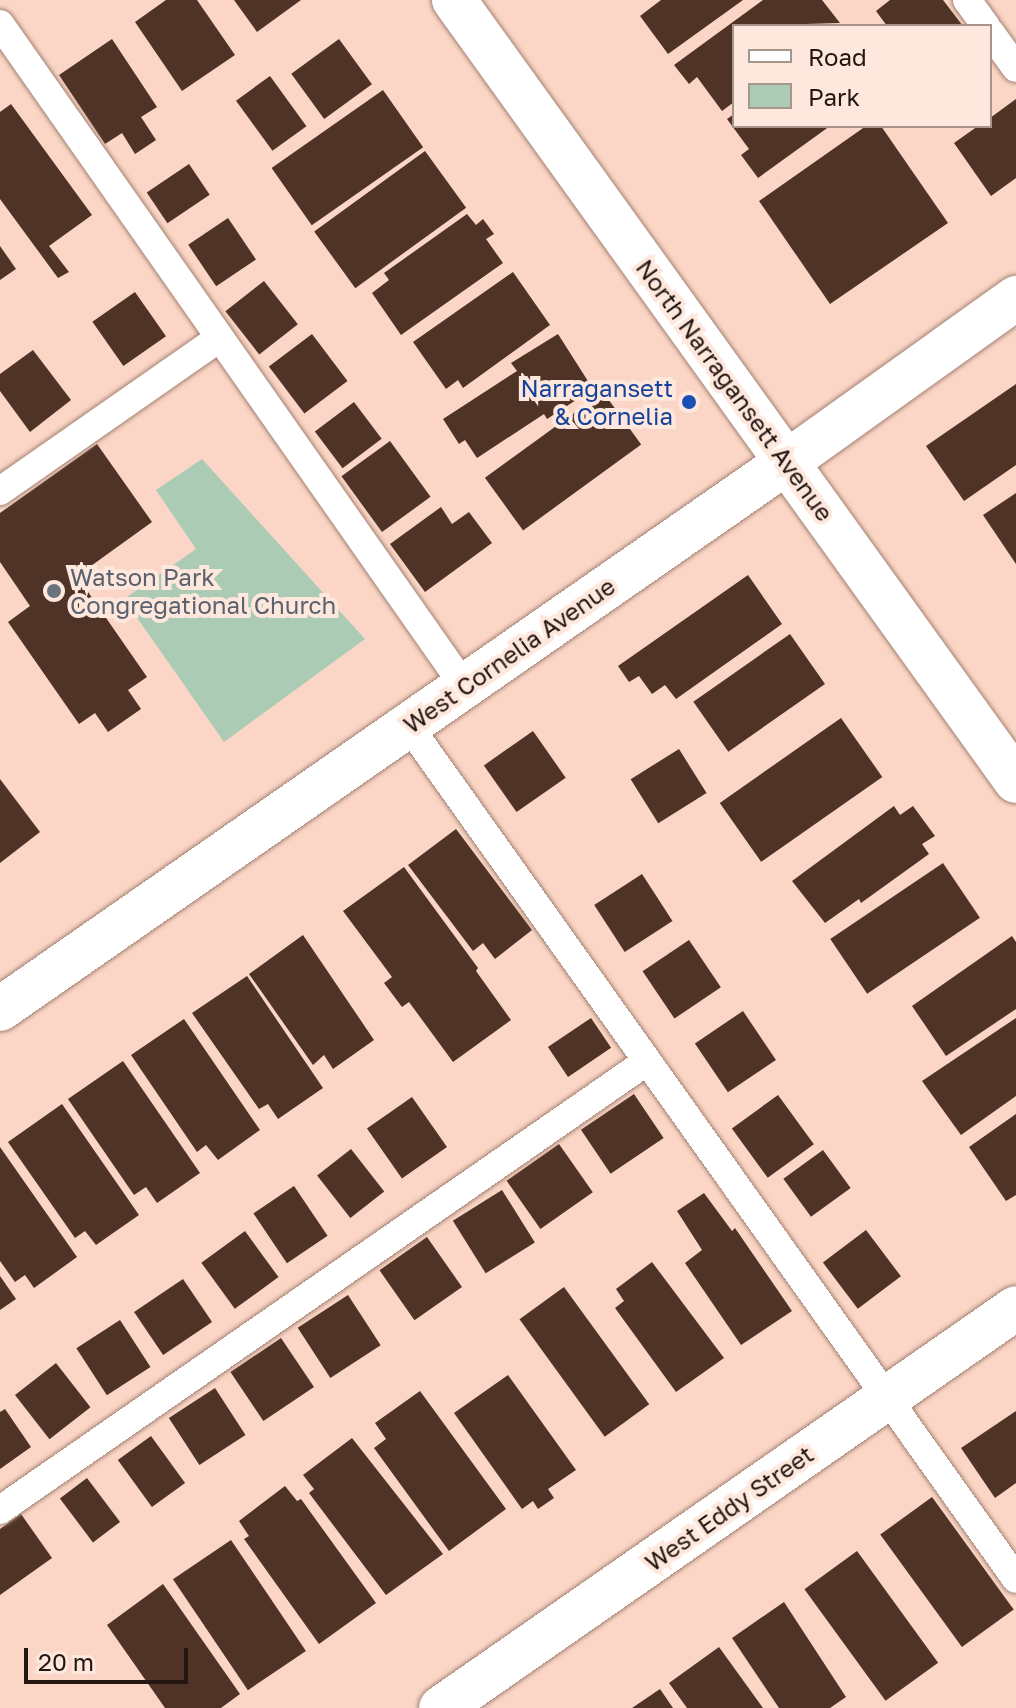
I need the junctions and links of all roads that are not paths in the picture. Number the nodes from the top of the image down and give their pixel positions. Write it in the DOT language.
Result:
graph roads {
  1 [pos="454,0"];
  2 [pos="967,0"];
  3 [pos="0,24"];
  4 [pos="985,24"];
  5 [pos="992,35"];
  6 [pos="1016,68"];
  7 [pos="1016,298"];
  8 [pos="219,338"];
  9 [pos="787,462"];
  10 [pos="0,491"];
  11 [pos="464,686"];
  12 [pos="408,725"];
  13 [pos="1016,781"];
  14 [pos="0,1009"];
  15 [pos="646,1062"];
  16 [pos="1016,1308"];
  17 [pos="887,1398"];
  18 [pos="0,1510"];
  19 [pos="1016,1579"];
  20 [pos="441,1708"];
  1 -- 9 [label="street, North Narragansett Avenue"];
  2 -- 4 [label="lane"];
  3 -- 8 [label="lane"];
  5 -- 6 [label="lane"];
  7 -- 9 [label="street, West Cornelia Avenue"];
  8 -- 10 [label="lane"];
  8 -- 11 [label="lane"];
  9 -- 11 [label="street, West Cornelia Avenue"];
  9 -- 13 [label="street, North Narragansett Avenue"];
  11 -- 12 [label="street, West Cornelia Avenue"];
  12 -- 14 [label="street, West Cornelia Avenue"];
  12 -- 15 [label="lane"];
  15 -- 17 [label="lane"];
  15 -- 18 [label="lane"];
  16 -- 17 [label="street, West Eddy Street"];
  17 -- 19 [label="lane"];
  17 -- 20 [label="street, West Eddy Street"];
}
